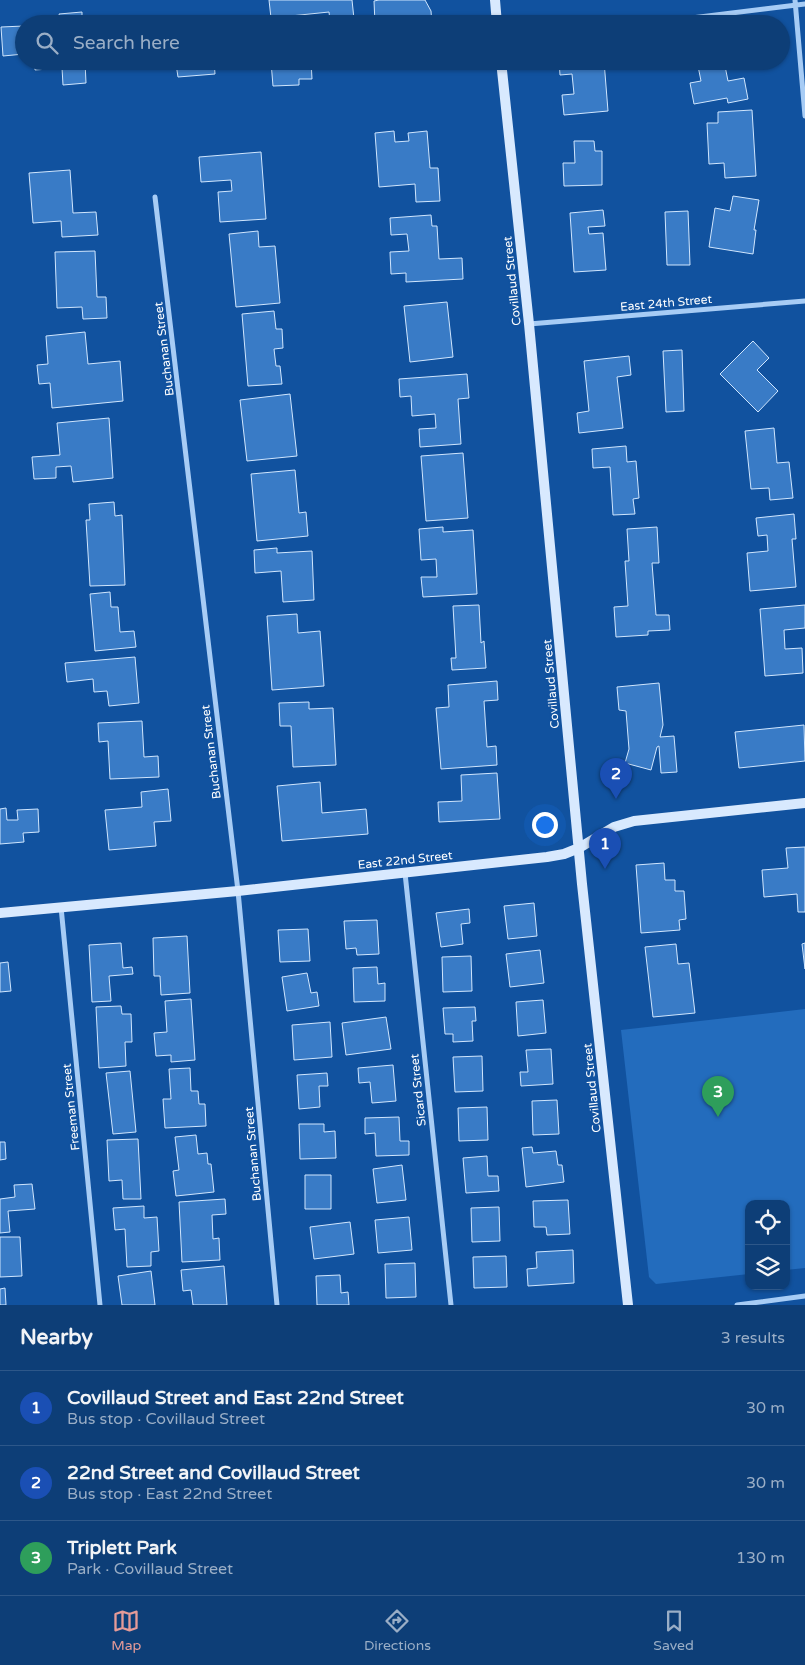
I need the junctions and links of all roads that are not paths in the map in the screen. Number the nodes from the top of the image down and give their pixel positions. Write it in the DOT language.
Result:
graph roads {
  1 [pos="495,0"];
  2 [pos="795,3"];
  3 [pos="805,4"];
  4 [pos="496,15"];
  5 [pos="708,15"];
  6 [pos="502,70"];
  7 [pos="805,116"];
  8 [pos="155,197"];
  9 [pos="805,301"];
  10 [pos="529,324"];
  11 [pos="805,803"];
  12 [pos="579,848"];
  13 [pos="404,873"];
  14 [pos="238,891"];
  15 [pos="61,907"];
  16 [pos="0,914"];
  17 [pos="805,1296"];
  18 [pos="100,1305"];
  19 [pos="277,1305"];
  20 [pos="451,1305"];
  21 [pos="628,1305"];
  22 [pos="737,1305"];
  1 -- 4 [label="street"];
  2 -- 3 [label="street"];
  2 -- 5 [label="street"];
  2 -- 7 [label="street"];
  6 -- 10 [label="street, Covillaud Street"];
  8 -- 14 [label="street, Buchanan Street"];
  9 -- 10 [label="street, East 24th Street"];
  10 -- 12 [label="street, Covillaud Street"];
  11 -- 12 [label="street, East 22nd Street"];
  12 -- 13 [label="street, East 22nd Street"];
  12 -- 21 [label="street, Covillaud Street"];
  13 -- 14 [label="street, East 22nd Street"];
  13 -- 20 [label="street, Sicard Street"];
  14 -- 15 [label="street, East 22nd Street"];
  14 -- 19 [label="street, Buchanan Street"];
  15 -- 16 [label="street, East 22nd Street"];
  15 -- 18 [label="street, Freeman Street"];
  17 -- 22 [label="street"];
}
